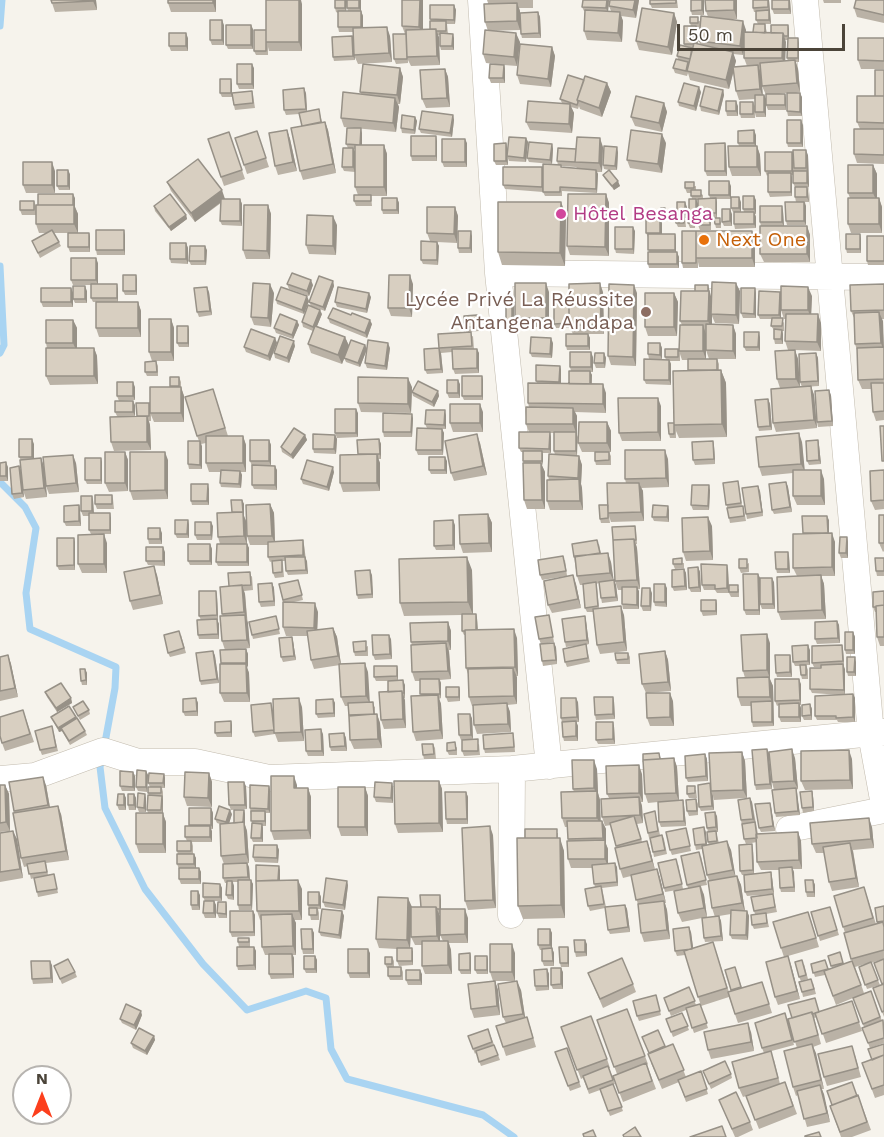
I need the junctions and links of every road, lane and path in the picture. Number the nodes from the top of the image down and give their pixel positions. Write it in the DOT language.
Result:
graph roads {
  1 [pos="481,0"];
  2 [pos="805,0"];
  3 [pos="498,273"];
  4 [pos="829,276"];
  5 [pos="884,277"];
  6 [pos="878,733"];
  7 [pos="549,766"];
  8 [pos="512,769"];
  9 [pos="0,779"];
  10 [pos="884,805"];
  11 [pos="884,810"];
  12 [pos="789,829"];
  13 [pos="511,915"];
  1 -- 3 [label="street"];
  2 -- 4 [label="street"];
  3 -- 4 [label="street"];
  3 -- 7 [label="street"];
  4 -- 5 [label="street"];
  4 -- 6 [label="street"];
  6 -- 7 [label="street"];
  6 -- 10 [label="street"];
  7 -- 8 [label="street"];
  8 -- 9 [label="street"];
  8 -- 13 [label="street"];
  11 -- 12 [label="street"];
}
